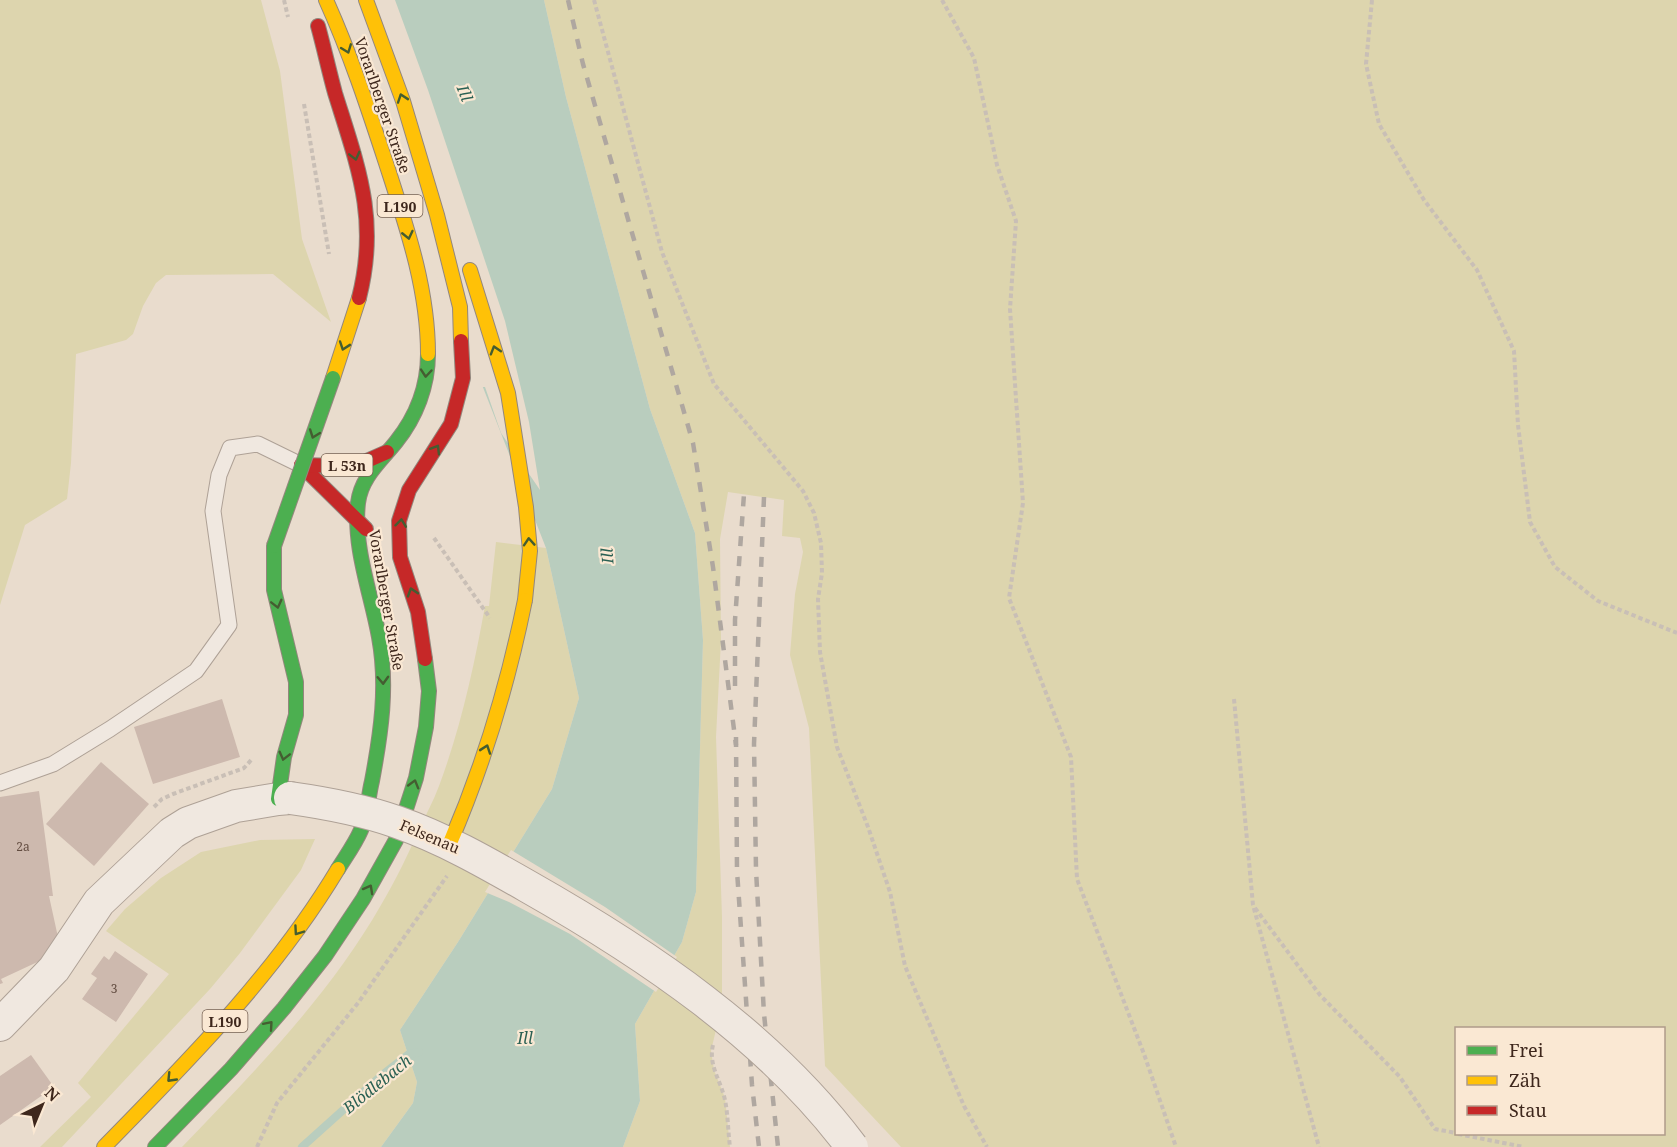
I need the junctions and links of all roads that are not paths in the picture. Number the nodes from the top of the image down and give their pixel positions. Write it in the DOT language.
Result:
graph roads {
  1 [pos="315,0"];
  2 [pos="326,0"];
  3 [pos="366,0"];
  4 [pos="436,215"];
  5 [pos="457,242"];
  6 [pos="467,261"];
  7 [pos="390,451"];
  8 [pos="302,465"];
  9 [pos="410,490"];
  10 [pos="392,501"];
  11 [pos="375,512"];
  12 [pos="358,524"];
  13 [pos="400,557"];
  14 [pos="0,783"];
  15 [pos="284,799"];
  16 [pos="450,843"];
  17 [pos="0,1025"];
  18 [pos="104,1147"];
  19 [pos="155,1147"];
  20 [pos="852,1147"];
  1 -- 15 [label="main road, one-way, bridge"];
  2 -- 7 [label="main road, Vorarlberger Straße / L190, one-way"];
  4 -- 3 [label="main road, Vorarlberger Straße / L190, one-way"];
  4 -- 5 [label="main road"];
  9 -- 4 [label="main road, Vorarlberger Straße / L190, one-way"];
  16 -- 6 [label="main road, one-way, bridge"];
  7 -- 8 [label="main road, L 53n"];
  7 -- 12 [label="main road, Vorarlberger Straße / L190"];
  8 -- 12 [label="main road, L 53n"];
  8 -- 14 [label="lane"];
  9 -- 10 [label="main road"];
  13 -- 9 [label="main road, Vorarlberger Straße / L190, one-way"];
  11 -- 12 [label="main road"];
  12 -- 13 [label="main road, L 53n"];
  12 -- 18 [label="main road, Vorarlberger Straße / L190, one-way"];
  19 -- 13 [label="main road, Vorarlberger Straße / L190, one-way"];
  15 -- 16 [label="street, Felsenau, bridge"];
  15 -- 17 [label="street, Felsenau"];
  16 -- 20 [label="street, Felsenau, bridge"];
}
